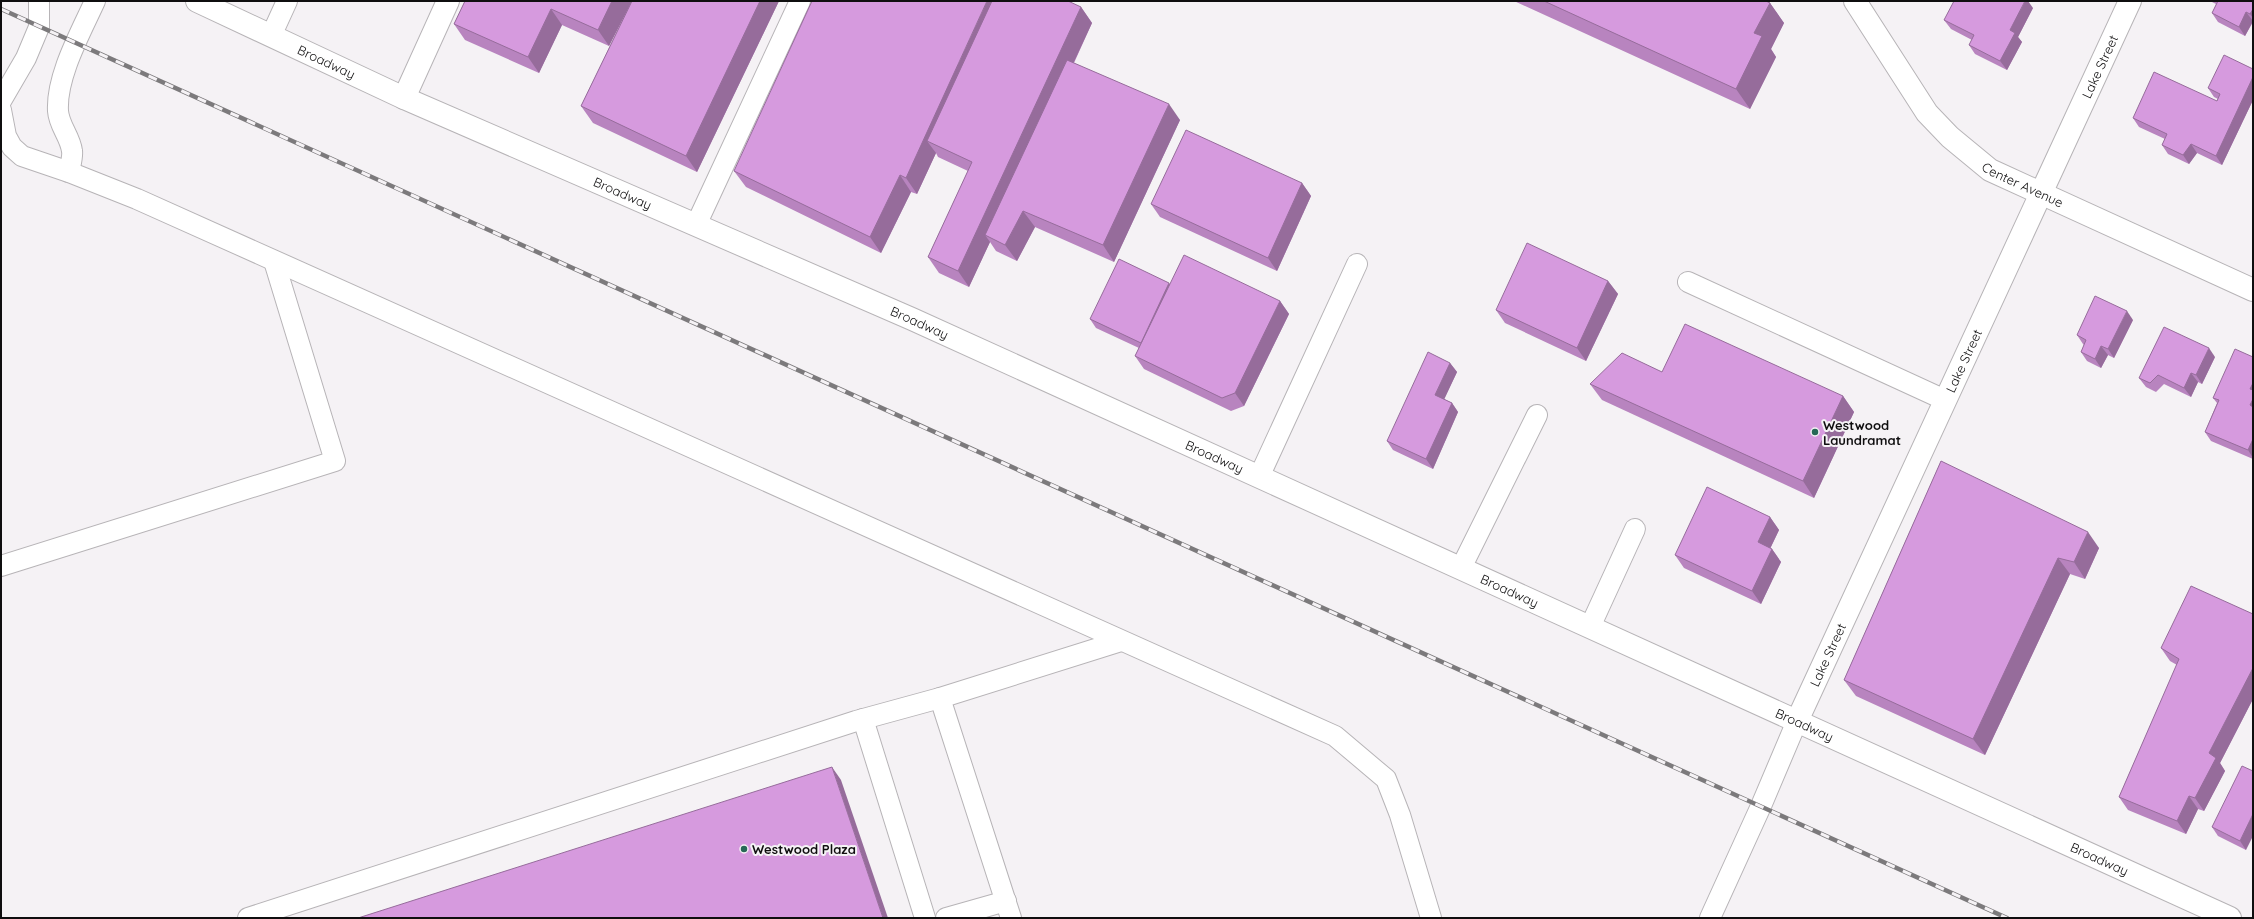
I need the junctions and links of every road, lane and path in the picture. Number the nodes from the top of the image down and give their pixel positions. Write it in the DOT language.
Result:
graph roads {
  1 [pos="39,1"];
  2 [pos="95,1"];
  3 [pos="197,1"];
  4 [pos="287,1"];
  5 [pos="448,1"];
  6 [pos="800,1"];
  7 [pos="1855,1"];
  8 [pos="2130,1"];
  9 [pos="271,36"];
  10 [pos="404,98"];
  11 [pos="1,101"];
  12 [pos="1,110"];
  13 [pos="69,172"];
  14 [pos="2040,194"];
  15 [pos="696,225"];
  16 [pos="274,261"];
  17 [pos="1357,264"];
  18 [pos="1688,282"];
  19 [pos="2253,290"];
  20 [pos="1945,400"];
  21 [pos="1537,415"];
  22 [pos="1259,477"];
  23 [pos="1635,530"];
  24 [pos="1,566"];
  25 [pos="1461,568"];
  26 [pos="1590,627"];
  27 [pos="1121,641"];
  28 [pos="940,698"];
  29 [pos="863,719"];
  30 [pos="1797,721"];
  31 [pos="1008,910"];
  32 [pos="248,918"];
  33 [pos="925,918"];
  34 [pos="946,918"];
  35 [pos="1431,918"];
  36 [pos="1710,918"];
  37 [pos="2230,918"];
  1 -- 11 [label="lane"];
  2 -- 13 [label="lane"];
  3 -- 9 [label="street, Broadway"];
  4 -- 9 [label="lane"];
  5 -- 10 [label="street"];
  6 -- 15 [label="lane"];
  7 -- 14 [label="street, Center Avenue"];
  8 -- 14 [label="street, Lake Street"];
  9 -- 10 [label="street, Broadway"];
  10 -- 15 [label="street, Broadway"];
  12 -- 13 [label="lane"];
  13 -- 16 [label="lane"];
  14 -- 19 [label="street, Center Avenue"];
  14 -- 20 [label="street, Lake Street"];
  15 -- 22 [label="street, Broadway"];
  16 -- 24 [label="lane"];
  16 -- 27 [label="lane"];
  17 -- 22 [label="lane"];
  18 -- 20 [label="lane"];
  20 -- 30 [label="street, Lake Street"];
  21 -- 25 [label="lane"];
  22 -- 25 [label="street, Broadway"];
  23 -- 26 [label="lane"];
  25 -- 26 [label="street, Broadway"];
  26 -- 30 [label="street, Broadway"];
  27 -- 28 [label="lane"];
  27 -- 35 [label="lane"];
  28 -- 29 [label="lane"];
  28 -- 31 [label="lane"];
  29 -- 32 [label="lane"];
  29 -- 33 [label="lane"];
  30 -- 36 [label="lane"];
  30 -- 37 [label="street, Broadway"];
  31 -- 34 [label="lane"];
}
